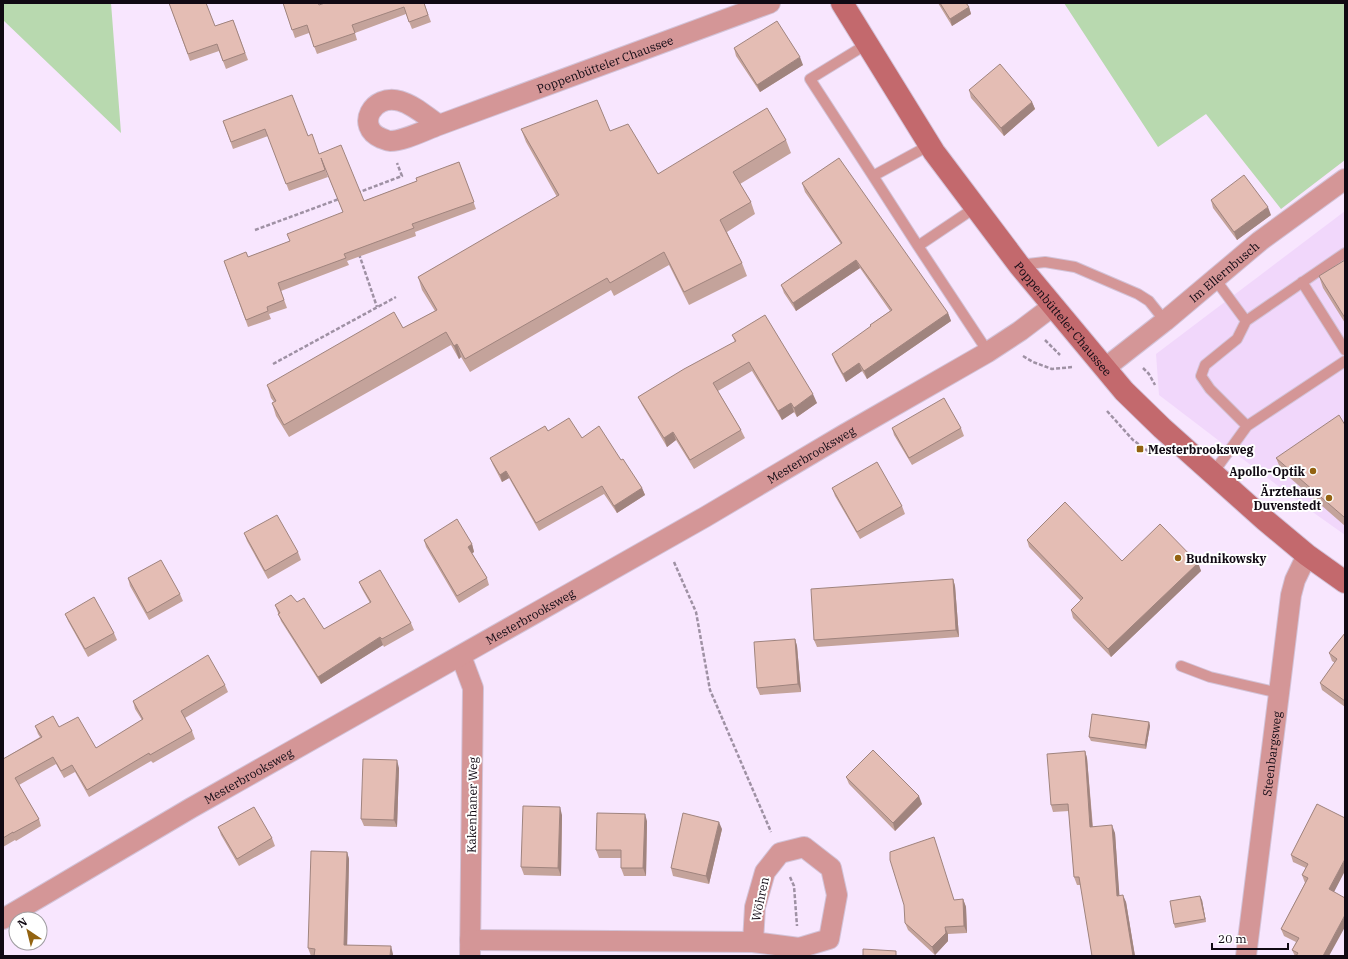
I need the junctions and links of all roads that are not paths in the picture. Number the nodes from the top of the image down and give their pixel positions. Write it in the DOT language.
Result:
graph roads {
  1 [pos="770,3"];
  2 [pos="842,3"];
  3 [pos="867,44"];
  4 [pos="439,125"];
  5 [pos="930,145"];
  6 [pos="873,176"];
  7 [pos="1345,179"];
  8 [pos="976,207"];
  9 [pos="918,246"];
  10 [pos="1345,253"];
  11 [pos="1019,265"];
  12 [pos="1215,279"];
  13 [pos="1302,282"];
  14 [pos="1053,306"];
  15 [pos="1165,321"];
  16 [pos="1246,321"];
  17 [pos="994,348"];
  18 [pos="1345,350"];
  19 [pos="1098,360"];
  20 [pos="1345,360"];
  21 [pos="1247,426"];
  22 [pos="1213,473"];
  23 [pos="1307,555"];
  24 [pos="1345,582"];
  25 [pos="461,656"];
  26 [pos="1181,666"];
  27 [pos="1280,693"];
  28 [pos="3,919"];
  29 [pos="753,942"];
  30 [pos="470,948"];
  31 [pos="1246,956"];
  1 -- 4 [label="street, Poppenbütteler Chaussee"];
  2 -- 3 [label="main road, Poppenbütteler Chaussee"];
  3 -- 5 [label="main road, Poppenbütteler Chaussee"];
  3 -- 6 [label="lane"];
  4 -- 4 [label="street, Poppenbütteler Chaussee"];
  5 -- 6 [label="lane"];
  5 -- 8 [label="main road, Poppenbütteler Chaussee"];
  6 -- 9 [label="lane"];
  7 -- 12 [label="street, Im Ellernbusch"];
  8 -- 9 [label="lane"];
  8 -- 11 [label="main road, Poppenbütteler Chaussee"];
  9 -- 17 [label="lane"];
  10 -- 13 [label="lane"];
  11 -- 14 [label="main road, Poppenbütteler Chaussee"];
  11 -- 15 [label="lane"];
  12 -- 15 [label="street, Im Ellernbusch"];
  12 -- 16 [label="lane"];
  13 -- 16 [label="lane"];
  13 -- 18 [label="lane"];
  14 -- 17 [label="street, Mesterbrooksweg"];
  14 -- 19 [label="main road, Poppenbütteler Chaussee"];
  15 -- 19 [label="street, Im Ellernbusch"];
  16 -- 21 [label="lane"];
  17 -- 25 [label="street, Mesterbrooksweg"];
  19 -- 22 [label="main road, Poppenbütteler Chaussee"];
  20 -- 21 [label="lane"];
  21 -- 22 [label="lane"];
  22 -- 23 [label="main road, Poppenbütteler Chaussee"];
  23 -- 24 [label="main road, Poppenbütteler Chaussee"];
  23 -- 27 [label="street, Steenbargsweg"];
  25 -- 28 [label="street, Mesterbrooksweg"];
  25 -- 30 [label="street, Kakenhaner Weg"];
  26 -- 27 [label="lane"];
  27 -- 31 [label="street, Steenbargsweg"];
  29 -- 29 [label="street, Wöhren"];
  29 -- 30 [label="street"];
}
